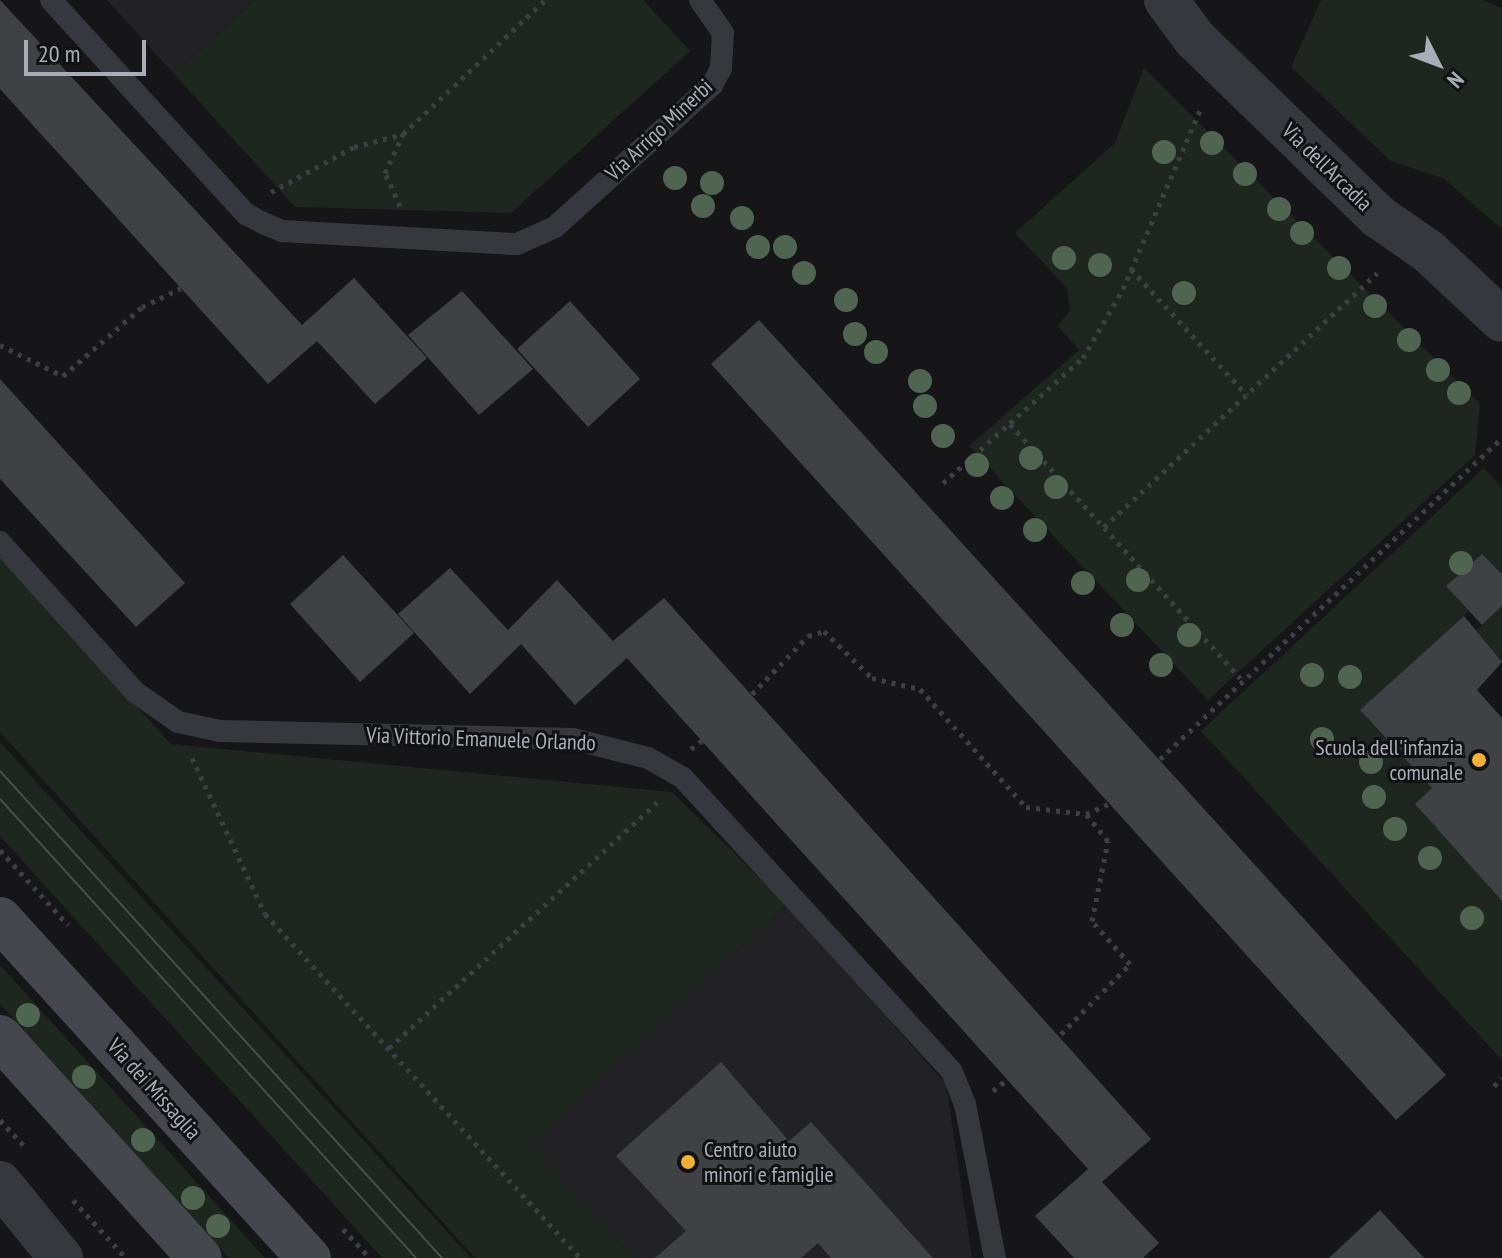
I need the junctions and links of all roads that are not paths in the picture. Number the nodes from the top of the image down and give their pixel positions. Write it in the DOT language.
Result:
graph roads {
  1 [pos="51,0"];
  2 [pos="700,0"];
  3 [pos="1166,0"];
  4 [pos="1502,320"];
  5 [pos="0,542"];
  6 [pos="0,919"];
  7 [pos="0,1037"];
  8 [pos="0,1183"];
  9 [pos="61,1258"];
  10 [pos="200,1258"];
  11 [pos="309,1258"];
  12 [pos="995,1258"];
  1 -- 2 [label="lane, Via Arrigo Minerbi"];
  3 -- 4 [label="street, Via dell'Arcadia"];
  5 -- 12 [label="lane, Via Vittorio Emanuele Orlando"];
  6 -- 11 [label="main road, Via dei Missaglia"];
  7 -- 10 [label="main road"];
  8 -- 9 [label="street"];
}
